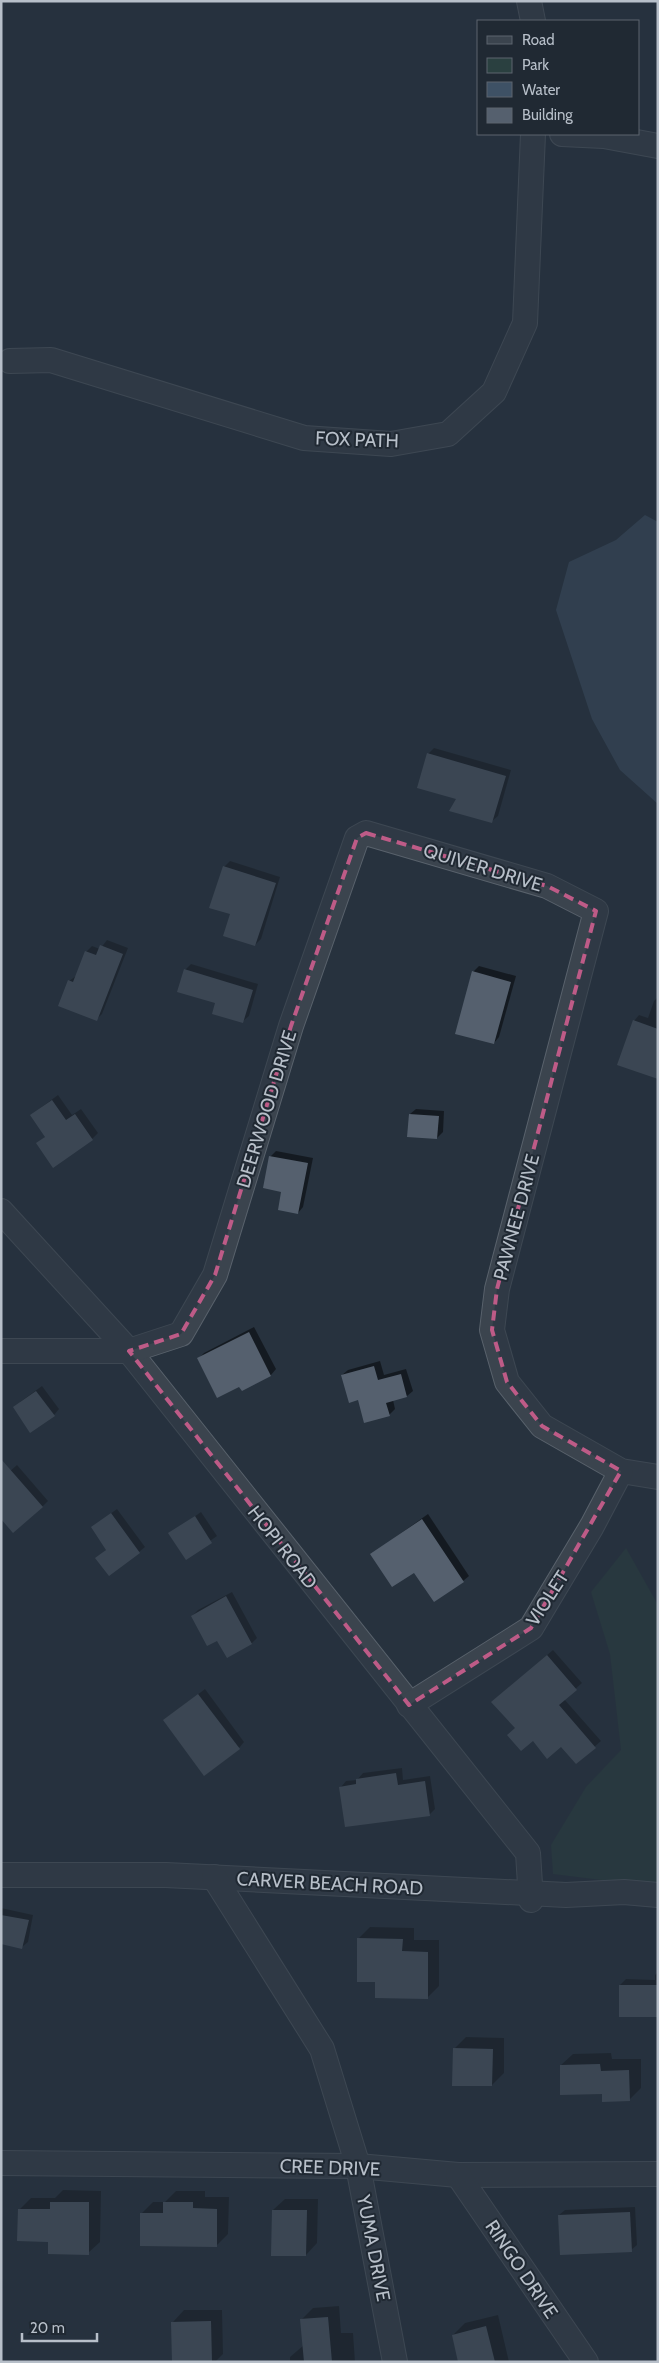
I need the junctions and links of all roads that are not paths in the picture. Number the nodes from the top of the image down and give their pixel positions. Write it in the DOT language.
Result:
graph roads {
  1 [pos="529,1"];
  2 [pos="533,20"];
  3 [pos="534,135"];
  4 [pos="583,135"];
  5 [pos="658,146"];
  6 [pos="10,361"];
  7 [pos="366,833"];
  8 [pos="596,911"];
  9 [pos="1,1211"];
  10 [pos="1,1351"];
  11 [pos="129,1351"];
  12 [pos="621,1471"];
  13 [pos="658,1477"];
  14 [pos="409,1705"];
  15 [pos="1,1875"];
  16 [pos="214,1878"];
  17 [pos="531,1896"];
  18 [pos="658,1896"];
  19 [pos="1,2163"];
  20 [pos="358,2166"];
  21 [pos="658,2174"];
  22 [pos="458,2175"];
  23 [pos="395,2362"];
  24 [pos="586,2362"];
  1 -- 2 [label="street"];
  3 -- 6 [label="street, FOX PATH"];
  4 -- 5 [label="street"];
  7 -- 8 [label="street, QUIVER DRIVE"];
  7 -- 11 [label="street, DEERWOOD DRIVE"];
  8 -- 12 [label="street, PAWNEE DRIVE"];
  9 -- 11 [label="street, HOPI ROAD"];
  10 -- 11 [label="street, DEERWOOD DRIVE"];
  11 -- 14 [label="street, HOPI ROAD"];
  12 -- 13 [label="street"];
  12 -- 14 [label="street, VIOLET"];
  14 -- 17 [label="street, HOPI ROAD"];
  15 -- 16 [label="street, CARVER BEACH ROAD"];
  16 -- 17 [label="street, CARVER BEACH ROAD"];
  16 -- 20 [label="street, YUMA DRIVE"];
  17 -- 18 [label="street, CARVER BEACH ROAD"];
  19 -- 20 [label="street, CREE DRIVE"];
  20 -- 22 [label="street, CREE DRIVE"];
  20 -- 23 [label="street, YUMA DRIVE"];
  21 -- 22 [label="street, CREE DRIVE"];
  22 -- 24 [label="street, RINGO DRIVE"];
}
